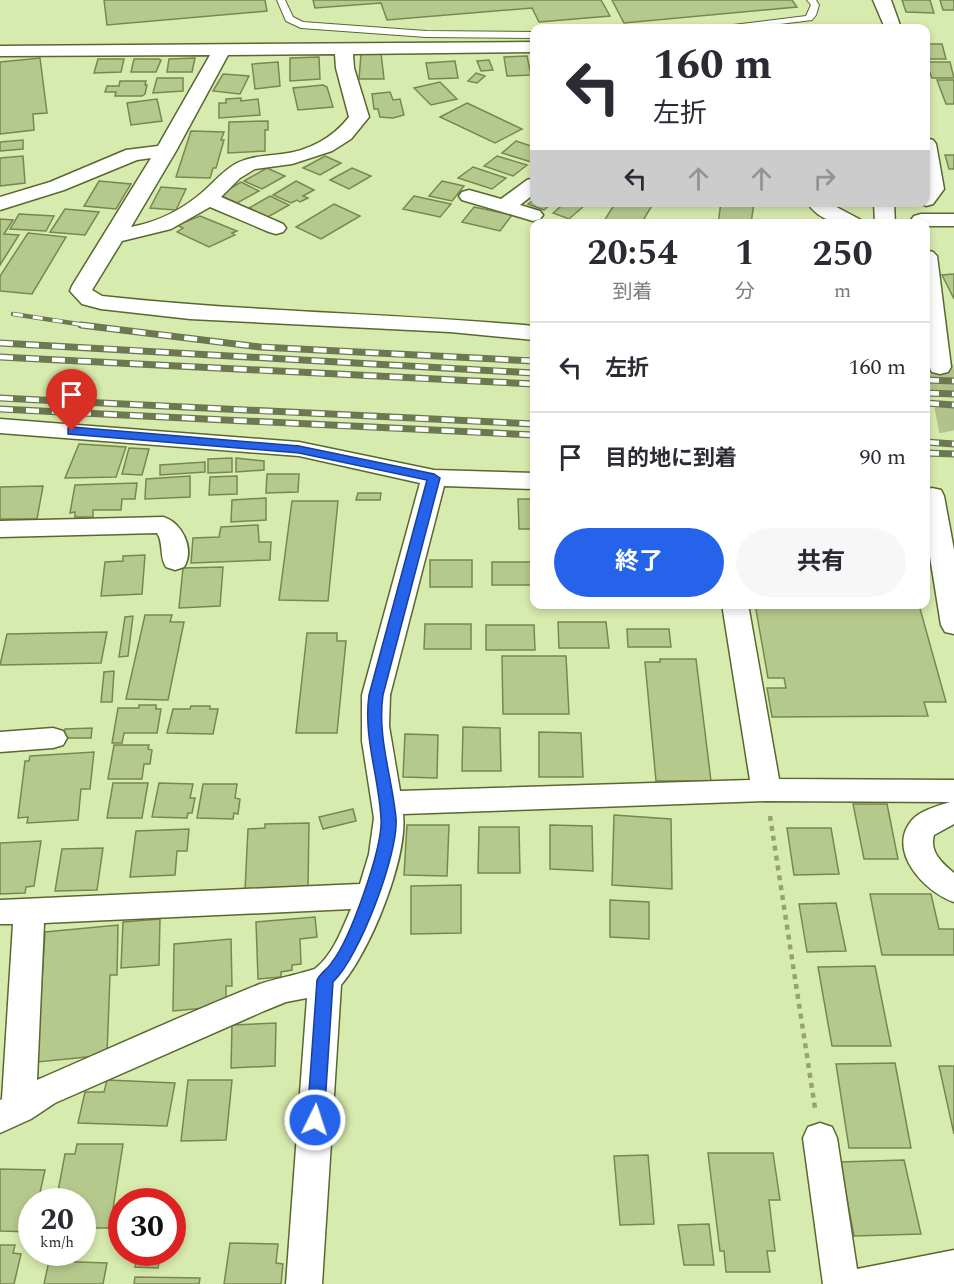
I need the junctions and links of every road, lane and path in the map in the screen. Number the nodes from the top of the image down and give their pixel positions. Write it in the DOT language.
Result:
graph roads {
  1 [pos="281,0"];
  2 [pos="811,0"];
  3 [pos="882,0"];
  4 [pos="763,24"];
  5 [pos="891,24"];
  6 [pos="530,35"];
  7 [pos="530,47"];
  8 [pos="222,48"];
  9 [pos="343,48"];
  10 [pos="0,51"];
  11 [pos="166,151"];
  12 [pos="930,183"];
  13 [pos="530,187"];
  14 [pos="469,196"];
  15 [pos="930,197"];
  16 [pos="208,199"];
  17 [pos="0,204"];
  18 [pos="505,206"];
  19 [pos="820,207"];
  20 [pos="923,212"];
  21 [pos="533,215"];
  22 [pos="844,219"];
  23 [pos="954,220"];
  24 [pos="276,228"];
  25 [pos="117,235"];
  26 [pos="930,288"];
  27 [pos="530,333"];
  28 [pos="940,367"];
  29 [pos="2,430"];
  30 [pos="434,478"];
  31 [pos="530,481"];
  32 [pos="937,496"];
  33 [pos="0,529"];
  34 [pos="175,561"];
  35 [pos="736,609"];
  36 [pos="954,625"];
  37 [pos="53,738"];
  38 [pos="0,742"];
  39 [pos="766,790"];
  40 [pos="954,791"];
  41 [pos="387,803"];
  42 [pos="954,812"];
  43 [pos="954,890"];
  44 [pos="371,896"];
  45 [pos="14,912"];
  46 [pos="325,980"];
  47 [pos="10,1113"];
  48 [pos="820,1138"];
  49 [pos="954,1267"];
  50 [pos="304,1284"];
  51 [pos="841,1284"];
  52 [pos="861,1284"];
  1 -- 6 [label="lane"];
  2 -- 4 [label="lane"];
  3 -- 5 [label="street"];
  7 -- 9 [label="street"];
  8 -- 9 [label="street"];
  8 -- 10 [label="street"];
  8 -- 11 [label="street"];
  9 -- 16 [label="street"];
  11 -- 17 [label="street"];
  11 -- 25 [label="street"];
  12 -- 15 [label="street"];
  13 -- 18 [label="street"];
  14 -- 18 [label="street"];
  16 -- 24 [label="street"];
  16 -- 25 [label="street"];
  18 -- 21 [label="street"];
  19 -- 22 [label="street"];
  20 -- 23 [label="street"];
  25 -- 27 [label="street"];
  26 -- 28 [label="street"];
  29 -- 30 [label="street"];
  30 -- 31 [label="street"];
  30 -- 41 [label="street"];
  32 -- 36 [label="street"];
  33 -- 34 [label="street"];
  35 -- 39 [label="street"];
  37 -- 38 [label="street"];
  39 -- 40 [label="street"];
  39 -- 41 [label="street"];
  39 -- 48 [label="path"];
  41 -- 44 [label="street"];
  42 -- 43 [label="street"];
  44 -- 45 [label="street"];
  44 -- 46 [label="street"];
  45 -- 47 [label="street"];
  46 -- 47 [label="street"];
  46 -- 50 [label="street"];
  48 -- 51 [label="street"];
  49 -- 52 [label="street"];
}
